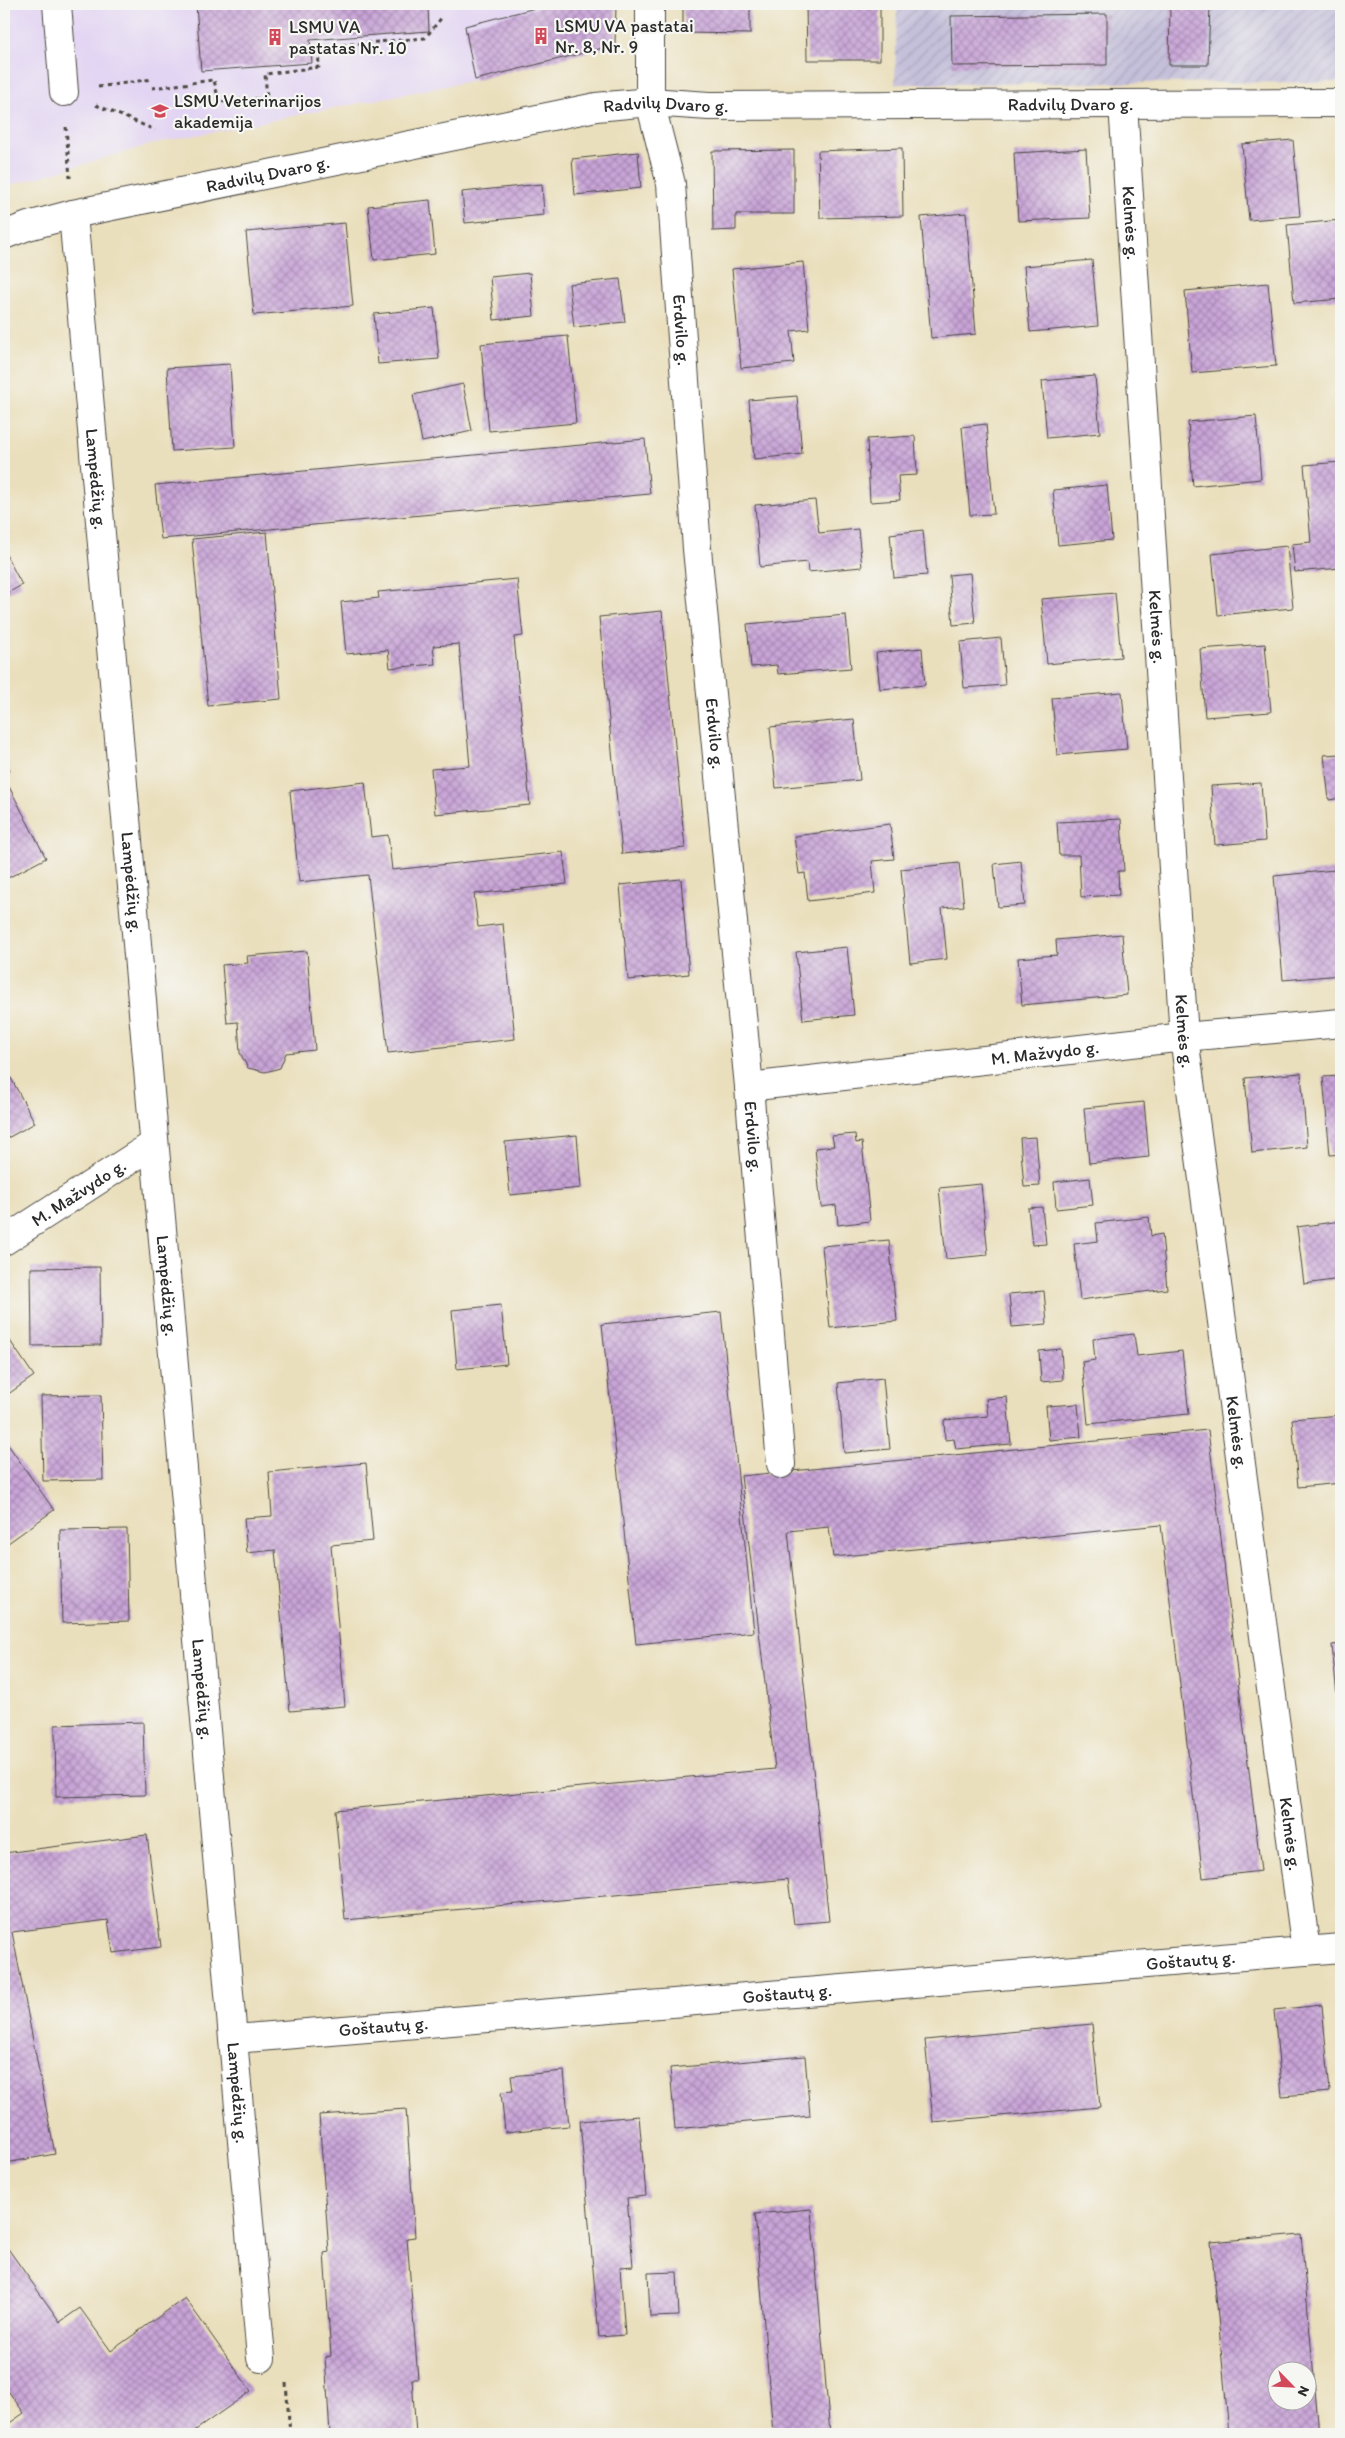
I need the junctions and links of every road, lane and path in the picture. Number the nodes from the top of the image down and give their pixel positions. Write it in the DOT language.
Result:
graph roads {
  1 [pos="57,4"];
  2 [pos="650,4"];
  3 [pos="443,16"];
  4 [pos="152,79"];
  5 [pos="152,88"];
  6 [pos="64,92"];
  7 [pos="650,102"];
  8 [pos="1341,103"];
  9 [pos="1123,104"];
  10 [pos="155,130"];
  11 [pos="73,214"];
  12 [pos="4,235"];
  13 [pos="1341,1023"];
  14 [pos="1184,1037"];
  15 [pos="749,1087"];
  16 [pos="154,1144"];
  17 [pos="4,1241"];
  18 [pos="781,1464"];
  19 [pos="1341,1948"];
  20 [pos="1306,1951"];
  21 [pos="234,2039"];
  22 [pos="261,2358"];
  23 [pos="285,2375"];
  24 [pos="290,2434"];
  1 -- 6 [label="street"];
  2 -- 7 [label="street, Erdvilo g."];
  3 -- 5 [label="path"];
  4 -- 6 [label="path"];
  6 -- 10 [label="path"];
  6 -- 11 [label="path"];
  7 -- 9 [label="street, Radvilų Dvaro g."];
  7 -- 11 [label="street, Radvilų Dvaro g."];
  7 -- 15 [label="street, Erdvilo g."];
  8 -- 9 [label="street, Radvilų Dvaro g."];
  9 -- 14 [label="street, Kelmės g."];
  11 -- 12 [label="street, Radvilų Dvaro g."];
  11 -- 16 [label="street, Lampėdžių g."];
  13 -- 14 [label="street, M. Mažvydo g."];
  14 -- 15 [label="street, M. Mažvydo g."];
  14 -- 20 [label="street, Kelmės g."];
  15 -- 18 [label="street, Erdvilo g."];
  16 -- 17 [label="street, M. Mažvydo g."];
  16 -- 21 [label="street, Lampėdžių g."];
  19 -- 20 [label="street, Goštautų g."];
  20 -- 21 [label="street, Goštautų g."];
  21 -- 22 [label="street, Lampėdžių g."];
  23 -- 24 [label="path"];
}
